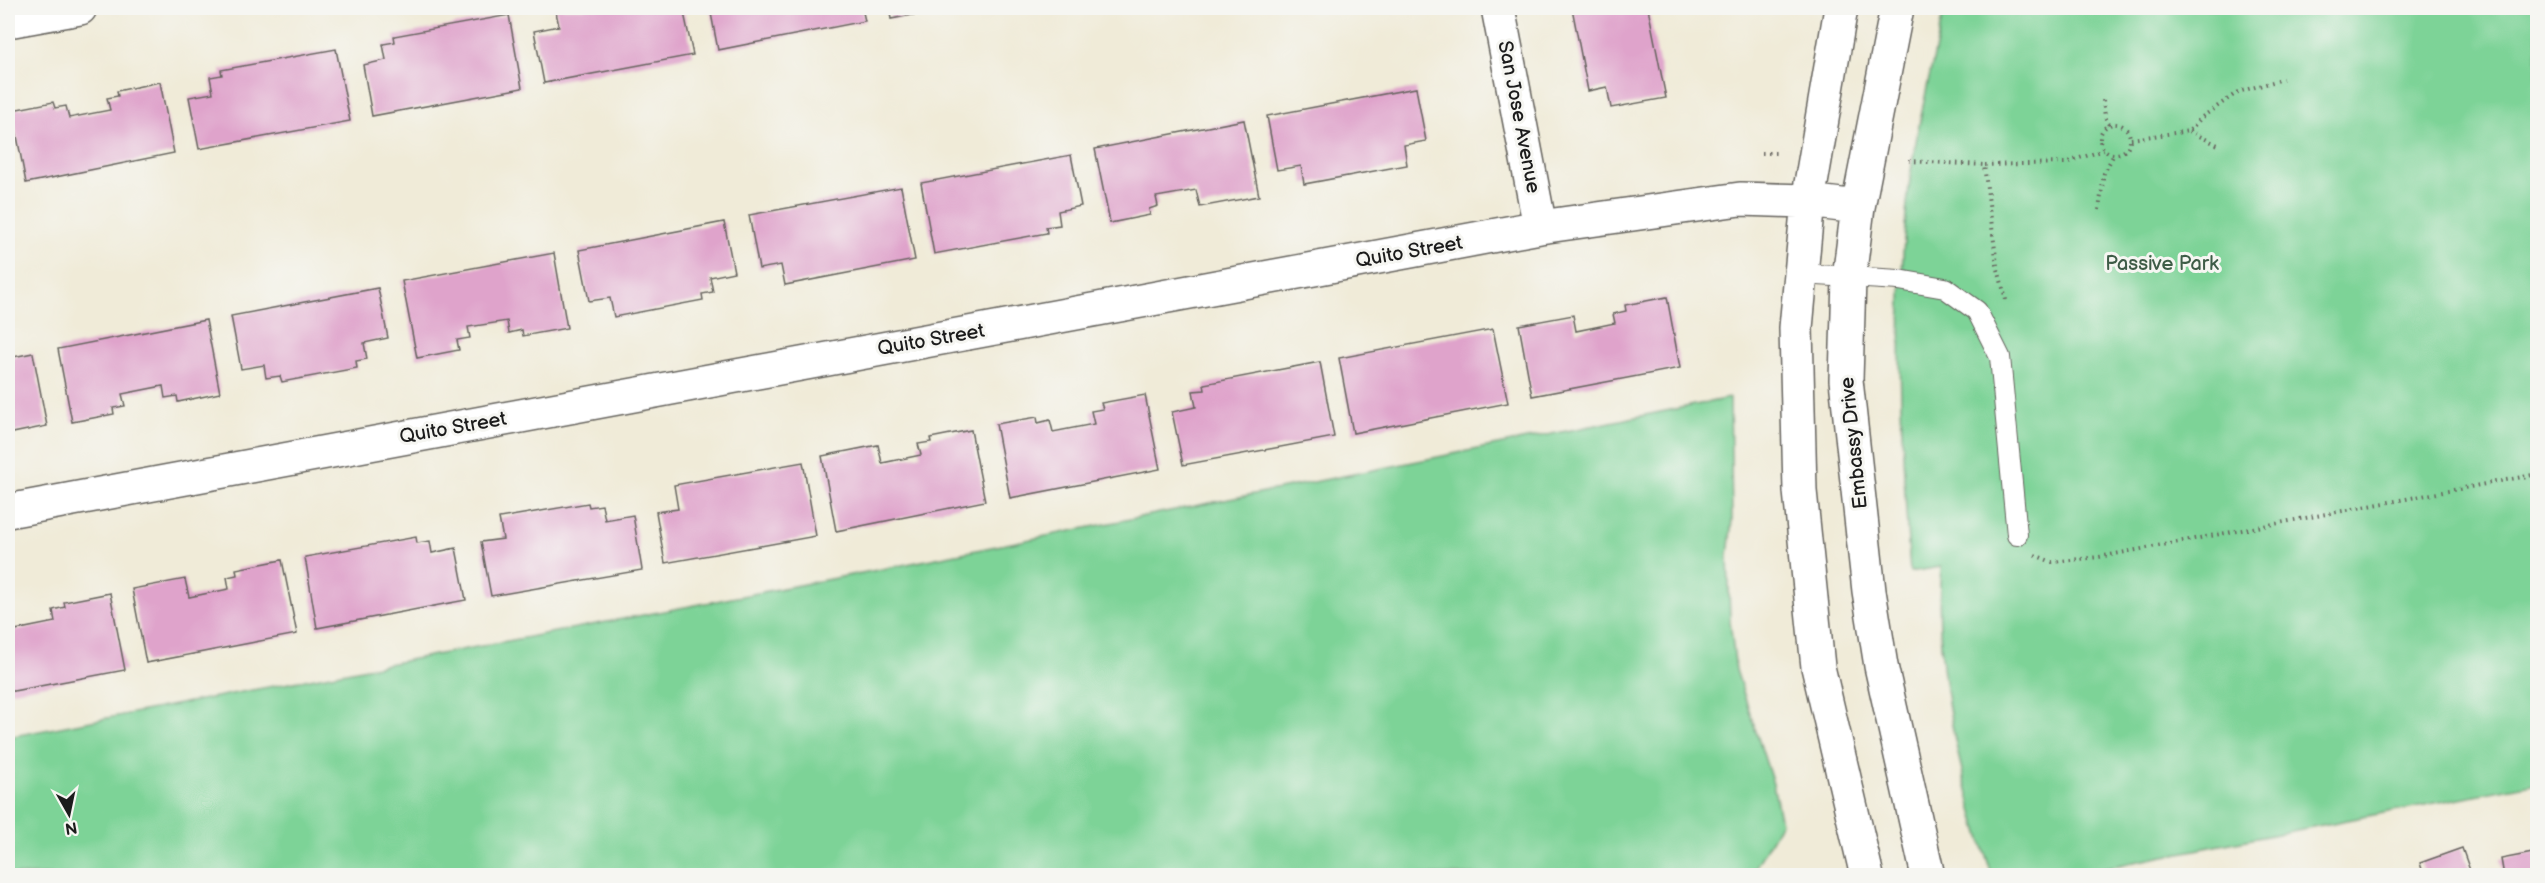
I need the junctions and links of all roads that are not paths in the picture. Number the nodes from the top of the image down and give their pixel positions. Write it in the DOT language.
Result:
graph roads {
  1 [pos="1498,8"];
  2 [pos="1840,8"];
  3 [pos="1897,8"];
  4 [pos="64,9"];
  5 [pos="8,21"];
  6 [pos="1808,201"];
  7 [pos="1858,207"];
  8 [pos="1540,227"];
  9 [pos="1801,274"];
  10 [pos="1849,278"];
  11 [pos="8,511"];
  12 [pos="2017,535"];
  13 [pos="1867,876"];
  14 [pos="1928,876"];
  1 -- 8 [label="street, San Jose Avenue"];
  2 -- 6 [label="street"];
  3 -- 7 [label="street, Embassy Drive"];
  4 -- 5 [label="street"];
  6 -- 7 [label="street, Quito Street"];
  6 -- 8 [label="street, Quito Street"];
  6 -- 9 [label="street"];
  7 -- 10 [label="street, Embassy Drive"];
  8 -- 11 [label="street, Quito Street"];
  9 -- 10 [label="lane"];
  9 -- 13 [label="street"];
  10 -- 12 [label="lane"];
  10 -- 14 [label="street, Embassy Drive"];
}
